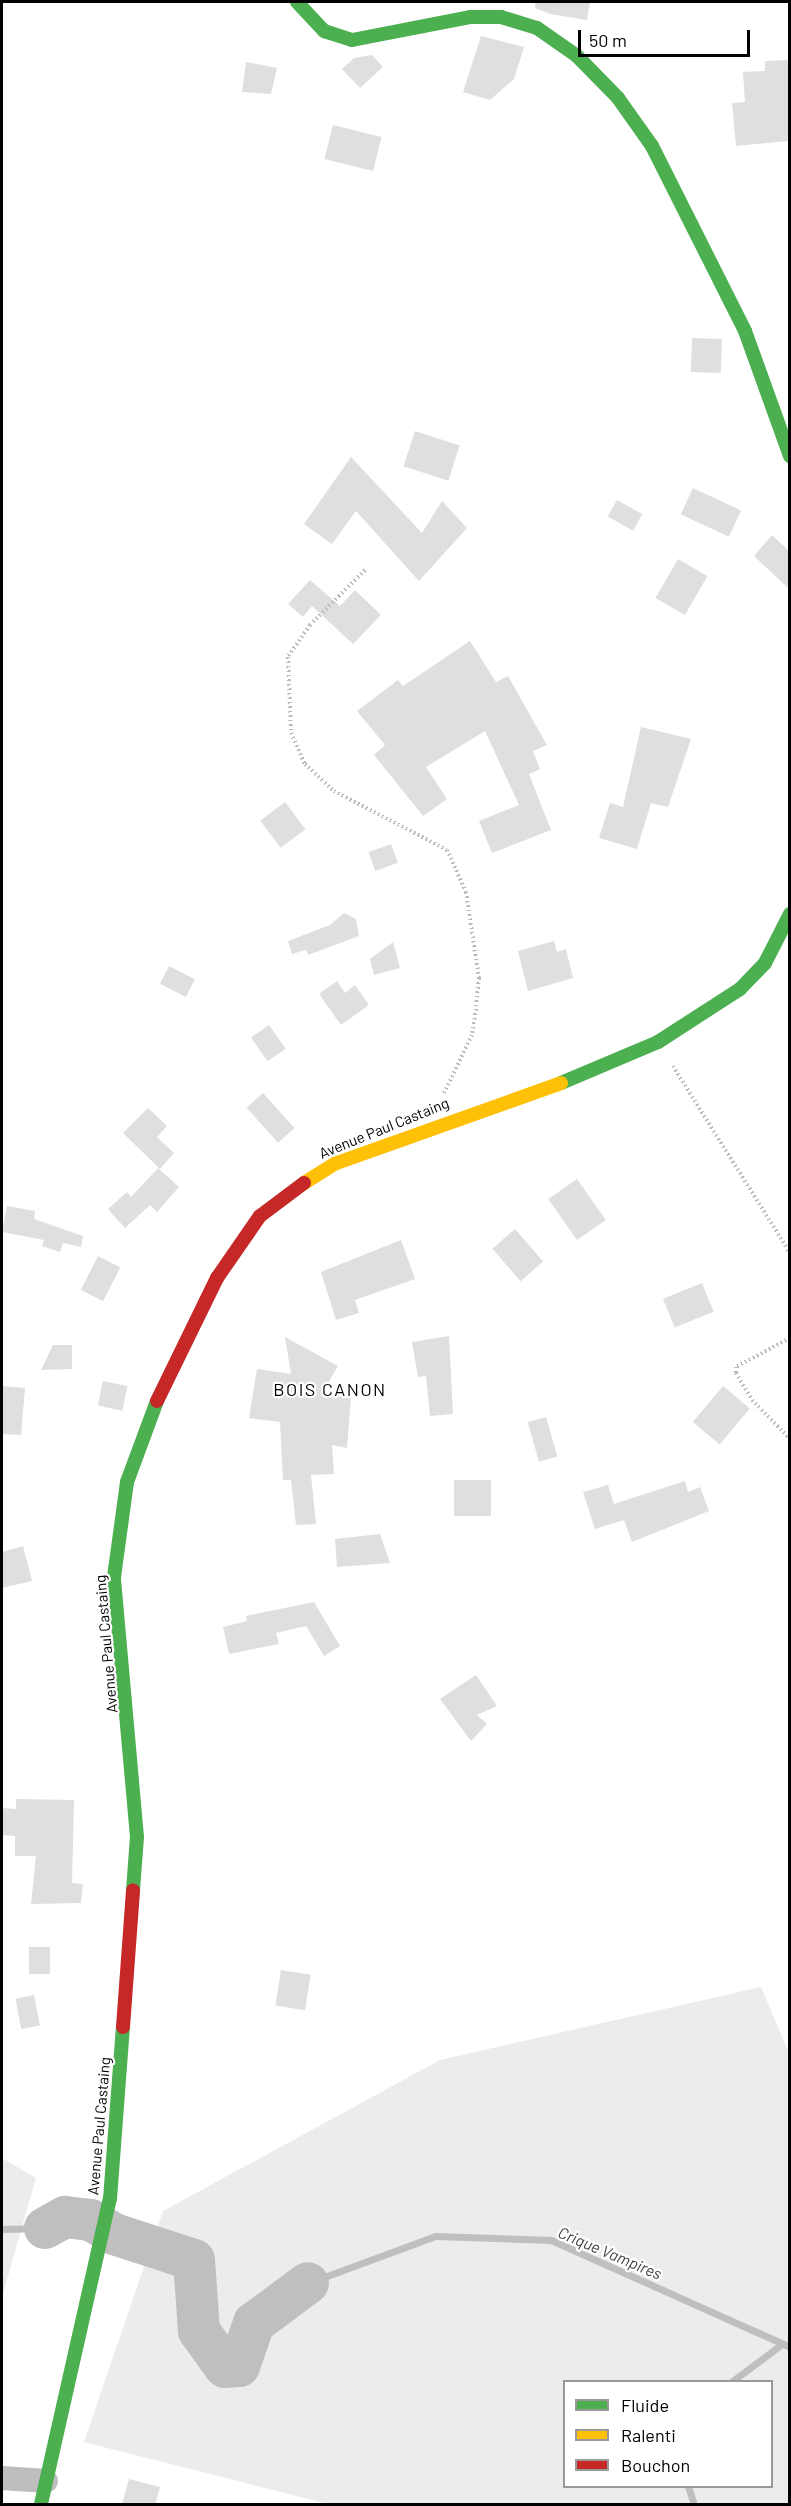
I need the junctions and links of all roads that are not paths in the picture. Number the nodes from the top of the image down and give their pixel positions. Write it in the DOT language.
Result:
graph roads {
  1 [pos="297,2"];
  2 [pos="484,9"];
  3 [pos="789,456"];
  4 [pos="789,914"];
  5 [pos="2,2478"];
  6 [pos="43,2493"];
  1 -- 2 [label="street"];
  2 -- 3 [label="street"];
  4 -- 6 [label="street, Avenue Paul Castaing"];
  5 -- 6 [label="street"];
}
